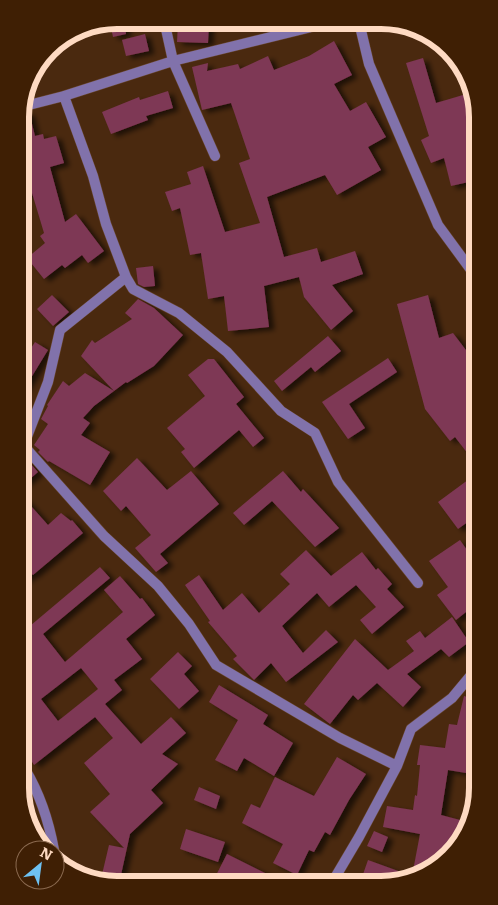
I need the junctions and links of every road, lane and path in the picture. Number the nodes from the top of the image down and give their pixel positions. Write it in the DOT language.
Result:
graph roads {
  1 [pos="166,29"];
  2 [pos="303,29"];
  3 [pos="361,29"];
  4 [pos="173,61"];
  5 [pos="64,96"];
  6 [pos="30,105"];
  7 [pos="215,156"];
  8 [pos="469,267"];
  9 [pos="126,277"];
  10 [pos="29,431"];
  11 [pos="29,453"];
  12 [pos="418,583"];
  13 [pos="469,678"];
  14 [pos="397,766"];
  15 [pos="30,788"];
  16 [pos="52,840"];
  17 [pos="336,876"];
  1 -- 4 [label="street"];
  2 -- 4 [label="street"];
  3 -- 8 [label="street"];
  4 -- 5 [label="street"];
  4 -- 7 [label="street"];
  5 -- 6 [label="street"];
  5 -- 9 [label="street"];
  9 -- 10 [label="street"];
  9 -- 12 [label="street"];
  11 -- 14 [label="street"];
  13 -- 14 [label="street"];
  14 -- 17 [label="street"];
  15 -- 16 [label="street"];
}
